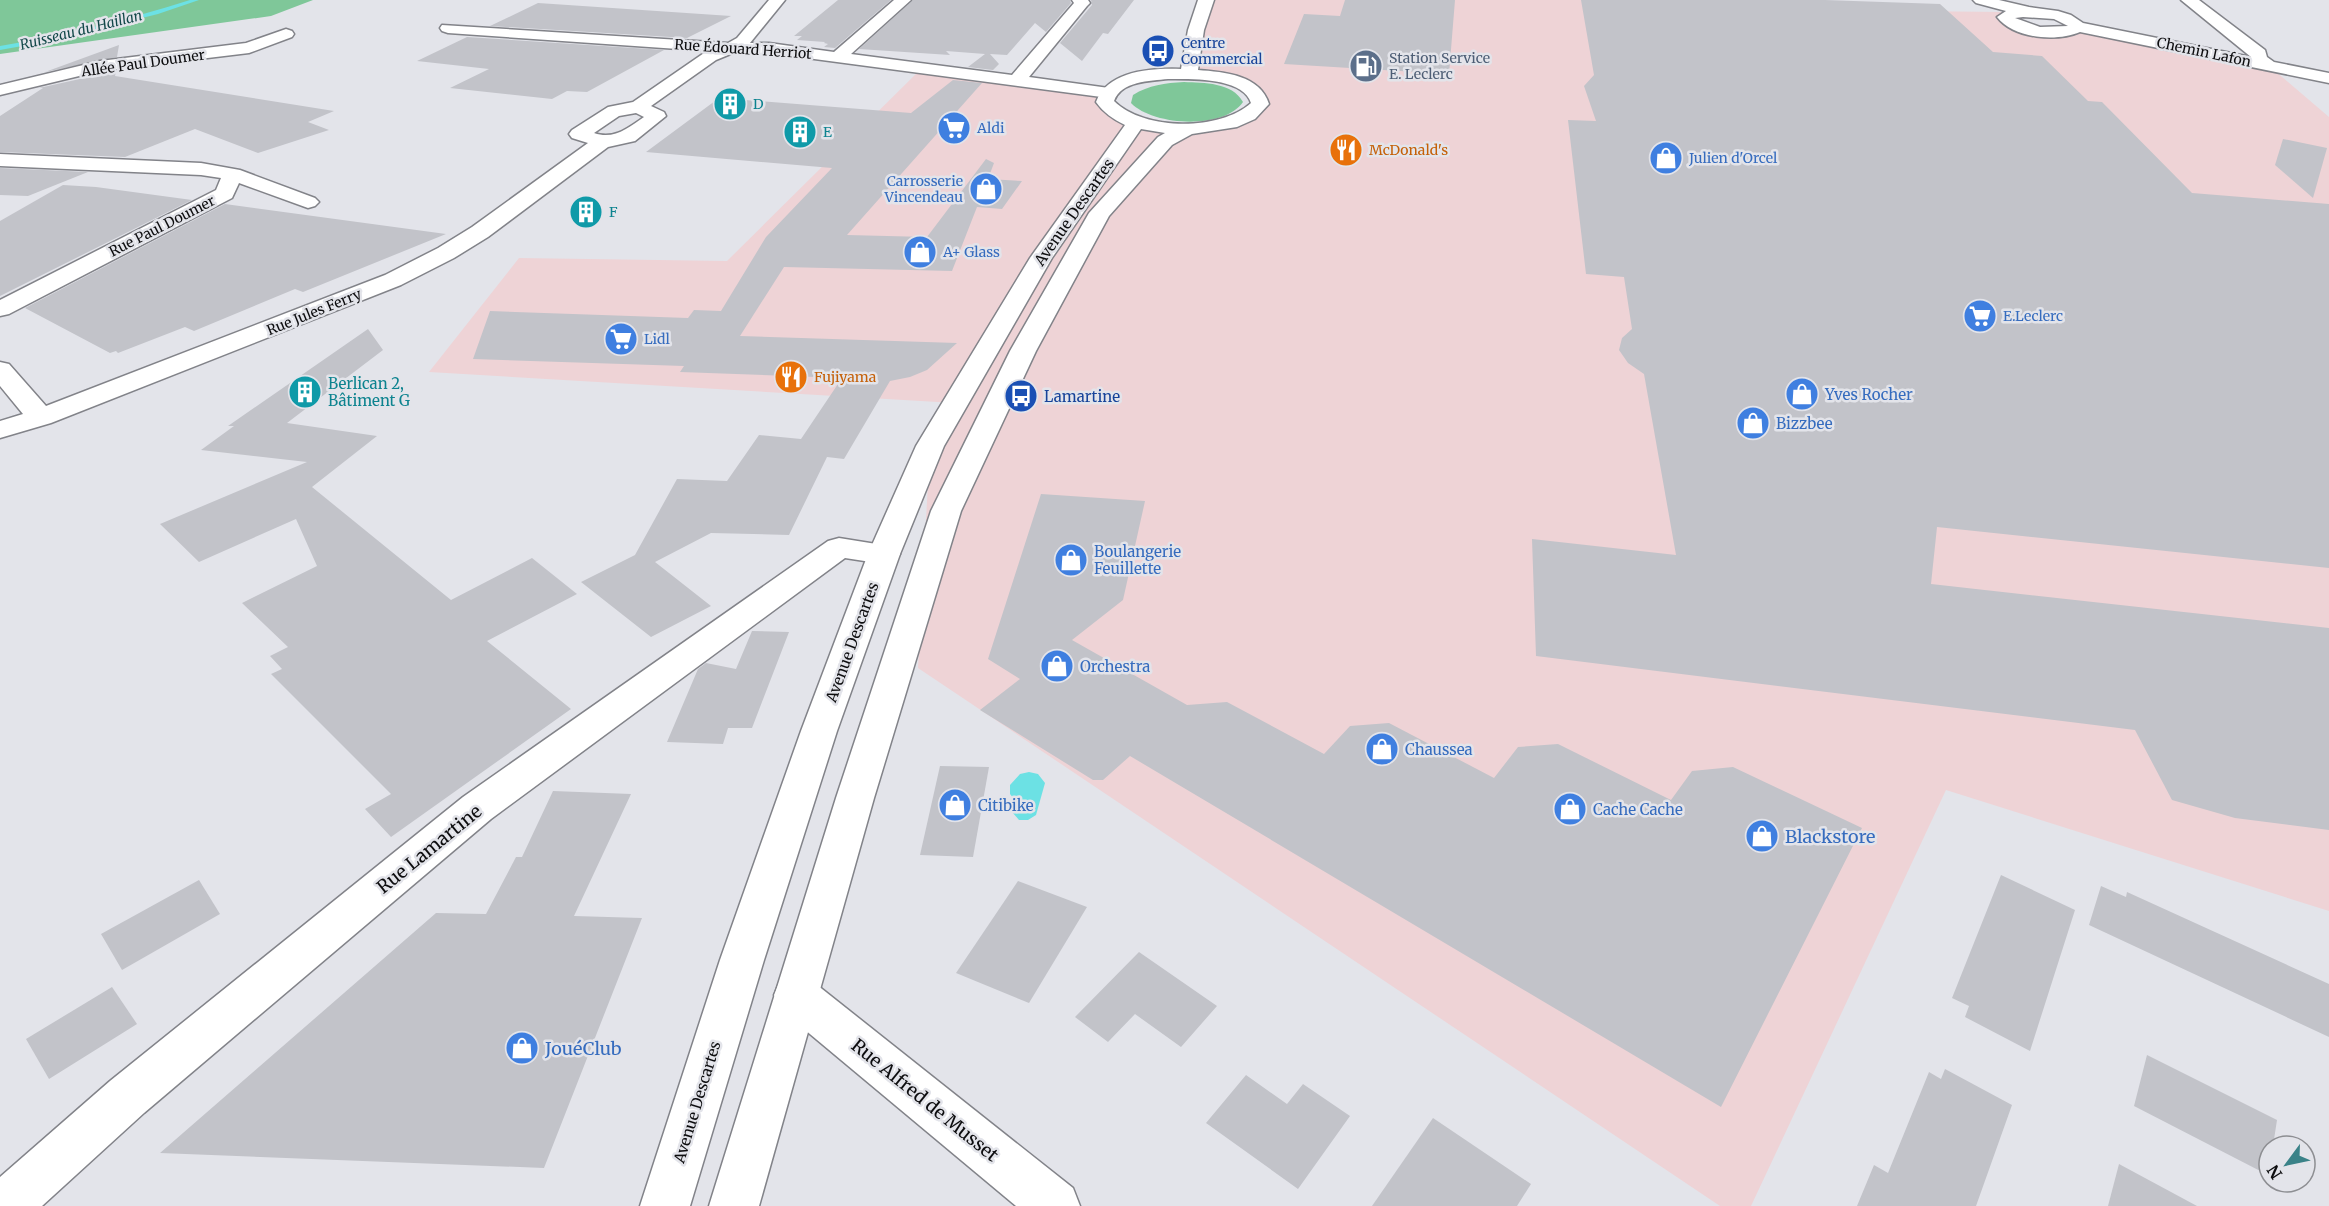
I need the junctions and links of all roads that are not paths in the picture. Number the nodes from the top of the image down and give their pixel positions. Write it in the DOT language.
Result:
graph roads {
  1 [pos="777,0"];
  2 [pos="903,0"];
  3 [pos="1080,0"];
  4 [pos="1206,0"];
  5 [pos="1963,0"];
  6 [pos="1982,0"];
  7 [pos="2189,0"];
  8 [pos="2029,12"];
  9 [pos="2010,13"];
  10 [pos="2078,27"];
  11 [pos="448,28"];
  12 [pos="286,34"];
  13 [pos="732,48"];
  14 [pos="839,56"];
  15 [pos="2269,65"];
  16 [pos="1189,74"];
  17 [pos="2329,78"];
  18 [pos="1018,79"];
  19 [pos="0,90"];
  20 [pos="1108,93"];
  21 [pos="638,107"];
  22 [pos="1136,123"];
  23 [pos="1189,128"];
  24 [pos="602,142"];
  25 [pos="0,160"];
  26 [pos="233,174"];
  27 [pos="308,202"];
  28 [pos="0,309"];
  29 [pos="0,370"];
  30 [pos="41,417"];
  31 [pos="0,430"];
  32 [pos="884,554"];
  33 [pos="796,994"];
  34 [pos="5,1206"];
  35 [pos="665,1206"];
  36 [pos="734,1206"];
  37 [pos="1055,1206"];
  1 -- 13 [label="street"];
  2 -- 14 [label="street"];
  3 -- 18 [label="street"];
  4 -- 16 [label="street"];
  5 -- 9 [label="street"];
  6 -- 8 [label="street"];
  7 -- 15 [label="street"];
  8 -- 9 [label="street"];
  8 -- 10 [label="street"];
  9 -- 10 [label="street"];
  10 -- 15 [label="street, Chemin Lafon"];
  11 -- 13 [label="street, Rue Édouard Herriot"];
  12 -- 19 [label="street, Allée Paul Doumer"];
  13 -- 14 [label="street, Rue Édouard Herriot"];
  13 -- 21 [label="street"];
  14 -- 18 [label="street, Rue Édouard Herriot"];
  15 -- 17 [label="street, Chemin Lafon"];
  16 -- 20 [label="street, Avenue Descartes"];
  16 -- 23 [label="street, Avenue Descartes"];
  18 -- 20 [label="street, Rue Édouard Herriot"];
  20 -- 22 [label="street, Avenue Descartes"];
  21 -- 24 [label="street, Rue Jules Ferry"];
  21 -- 24 [label="street"];
  22 -- 23 [label="street, Avenue Descartes"];
  22 -- 32 [label="street, Avenue Descartes"];
  23 -- 33 [label="street, Avenue Descartes"];
  24 -- 30 [label="street, Rue Jules Ferry"];
  25 -- 26 [label="street, Rue Paul Doumer"];
  26 -- 27 [label="street"];
  26 -- 28 [label="street, Rue Paul Doumer"];
  29 -- 30 [label="street"];
  30 -- 31 [label="street, Rue Jules Ferry"];
  32 -- 34 [label="street, Rue Lamartine"];
  32 -- 35 [label="street, Avenue Descartes"];
  33 -- 36 [label="street, Avenue Descartes"];
  33 -- 37 [label="street, Rue Alfred de Musset"];
}
